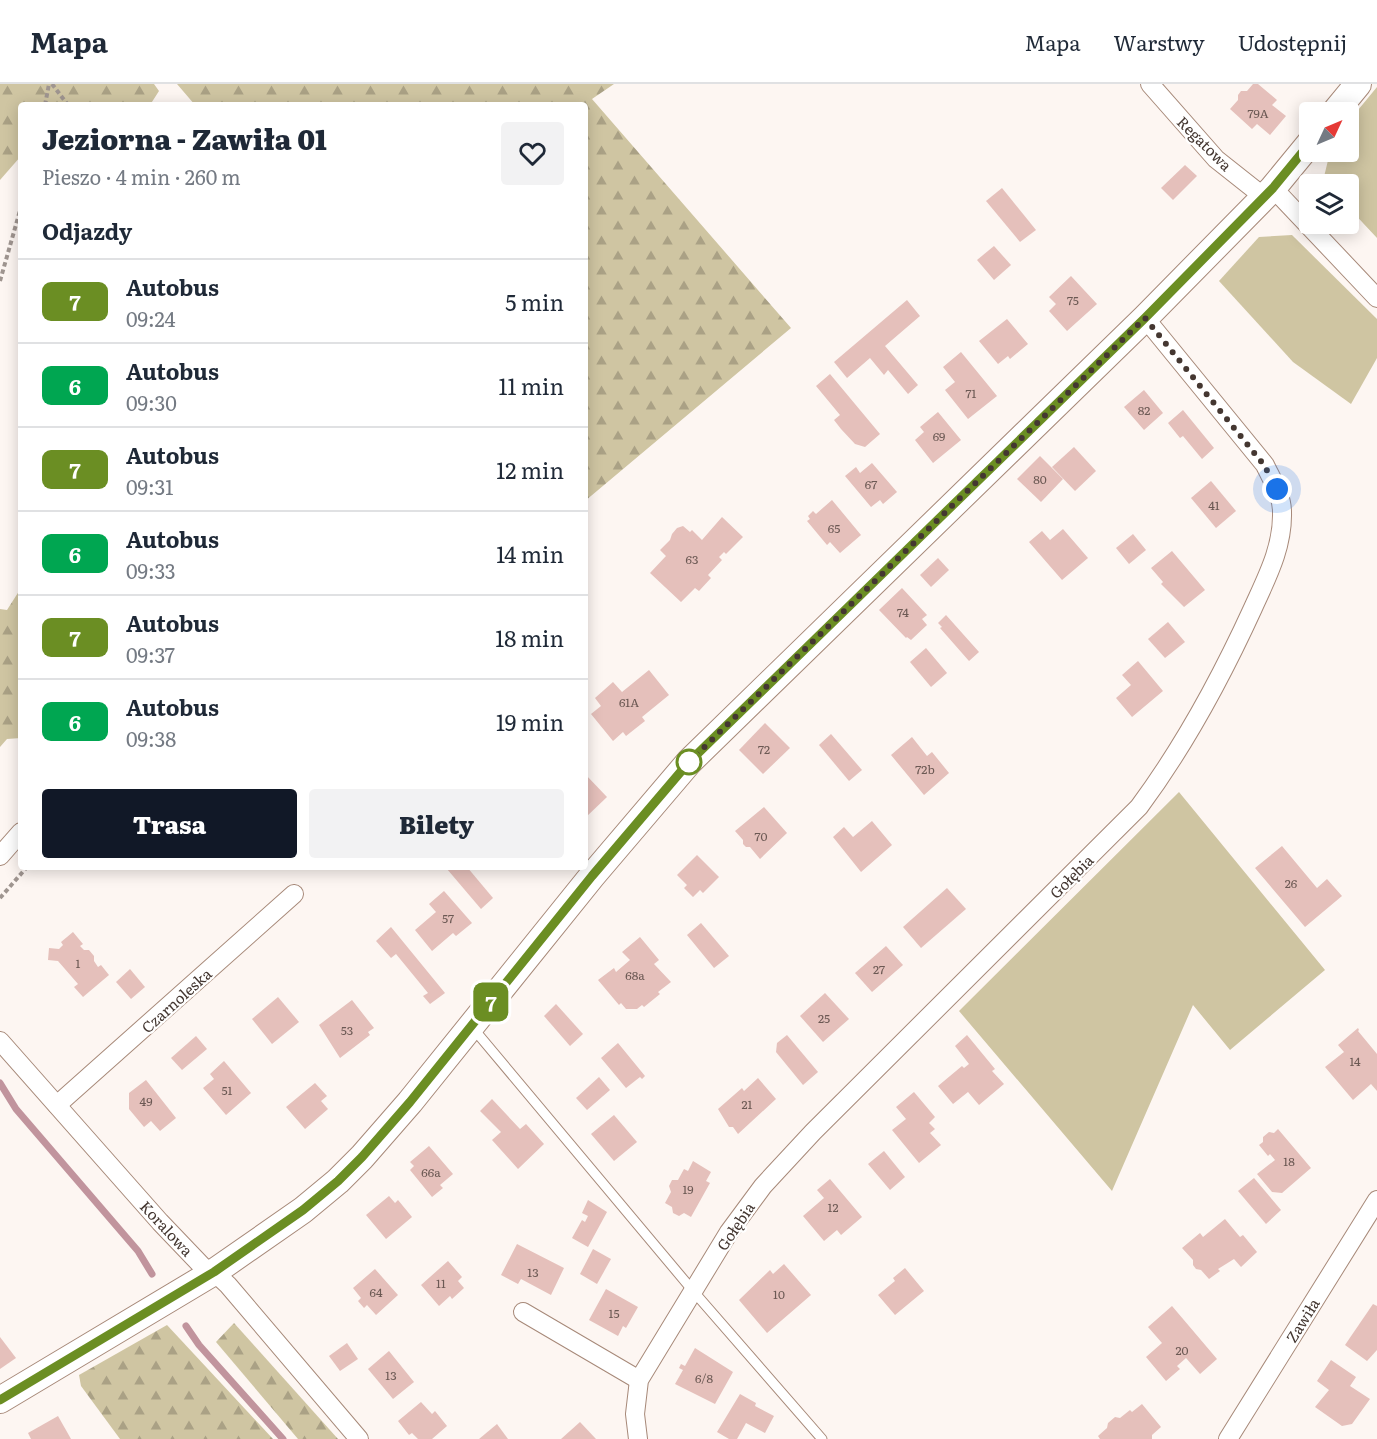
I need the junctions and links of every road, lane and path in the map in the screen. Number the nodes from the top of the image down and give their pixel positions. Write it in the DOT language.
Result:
graph roads {
  1 [pos="50,84"];
  2 [pos="1150,84"];
  3 [pos="1358,84"];
  4 [pos="46,102"];
  5 [pos="65,102"];
  6 [pos="1343,102"];
  7 [pos="1299,156"];
  8 [pos="1269,192"];
  9 [pos="18,218"];
  10 [pos="0,281"];
  11 [pos="1377,298"];
  12 [pos="1145,318"];
  13 [pos="18,835"];
  14 [pos="0,856"];
  15 [pos="24,870"];
  16 [pos="294,894"];
  17 [pos="0,898"];
  18 [pos="472,1026"];
  19 [pos="0,1041"];
  20 [pos="57,1105"];
  21 [pos="1377,1200"];
  22 [pos="214,1272"];
  23 [pos="694,1292"];
  24 [pos="523,1312"];
  25 [pos="639,1380"];
  26 [pos="0,1400"];
  27 [pos="359,1439"];
  28 [pos="638,1439"];
  29 [pos="822,1439"];
  30 [pos="1228,1439"];
  1 -- 4 [label="path"];
  1 -- 5 [label="path"];
  2 -- 8 [label="street, Regatowa"];
  3 -- 6 [label="street"];
  7 -- 8 [label="street"];
  8 -- 11 [label="street, Regatowa"];
  8 -- 12 [label="street"];
  9 -- 10 [label="path"];
  12 -- 18 [label="street"];
  12 -- 23 [label="street, Gołębia"];
  13 -- 14 [label="street"];
  15 -- 17 [label="path"];
  16 -- 20 [label="street, Czarnoleska"];
  18 -- 22 [label="street"];
  18 -- 23 [label="lane"];
  19 -- 20 [label="street, Koralowa"];
  20 -- 22 [label="street, Koralowa"];
  21 -- 30 [label="street, Zawiła"];
  22 -- 26 [label="street"];
  22 -- 27 [label="street, Koralowa"];
  23 -- 25 [label="street, Gołębia"];
  23 -- 29 [label="lane"];
  24 -- 25 [label="street"];
  25 -- 28 [label="street, Gołębia"];
}
